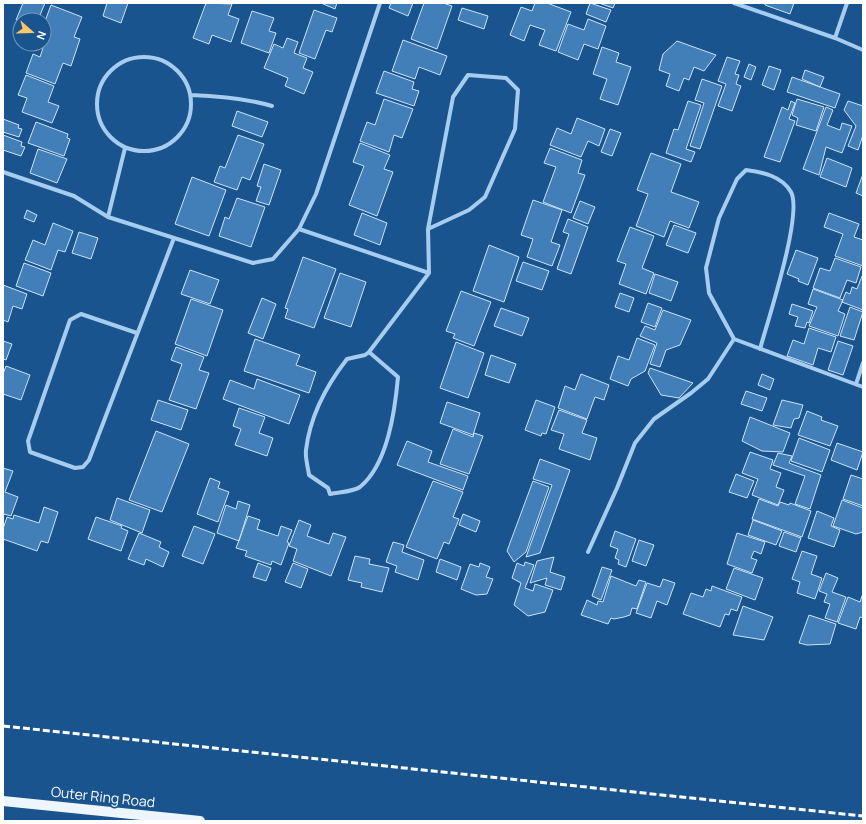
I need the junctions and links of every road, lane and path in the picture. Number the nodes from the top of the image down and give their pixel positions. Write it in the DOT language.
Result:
graph roads {
  1 [pos="380,3"];
  2 [pos="734,3"];
  3 [pos="847,3"];
  4 [pos="835,38"];
  5 [pos="863,50"];
  6 [pos="191,95"];
  7 [pos="272,106"];
  8 [pos="125,148"];
  9 [pos="3,172"];
  10 [pos="108,217"];
  11 [pos="300,229"];
  12 [pos="428,229"];
  13 [pos="174,238"];
  14 [pos="429,273"];
  15 [pos="137,333"];
  16 [pos="734,339"];
  17 [pos="760,349"];
  18 [pos="369,352"];
  19 [pos="863,363"];
  20 [pos="856,384"];
  21 [pos="863,387"];
  22 [pos="588,552"];
  23 [pos="3,801"];
  24 [pos="200,821"];
  1 -- 11 [label="street"];
  2 -- 4 [label="street"];
  3 -- 4 [label="street"];
  4 -- 5 [label="street"];
  6 -- 7 [label="street"];
  6 -- 8 [label="street"];
  6 -- 8 [label="street"];
  8 -- 10 [label="street"];
  9 -- 10 [label="street"];
  10 -- 13 [label="street"];
  11 -- 13 [label="street"];
  11 -- 14 [label="street"];
  12 -- 12 [label="street"];
  12 -- 14 [label="street"];
  13 -- 15 [label="street"];
  14 -- 18 [label="street"];
  15 -- 15 [label="street"];
  16 -- 17 [label="street"];
  16 -- 17 [label="street"];
  16 -- 22 [label="street"];
  17 -- 20 [label="street"];
  18 -- 18 [label="street"];
  19 -- 20 [label="street"];
  20 -- 21 [label="street"];
  23 -- 24 [label="main road, Outer Ring Road"];
}
